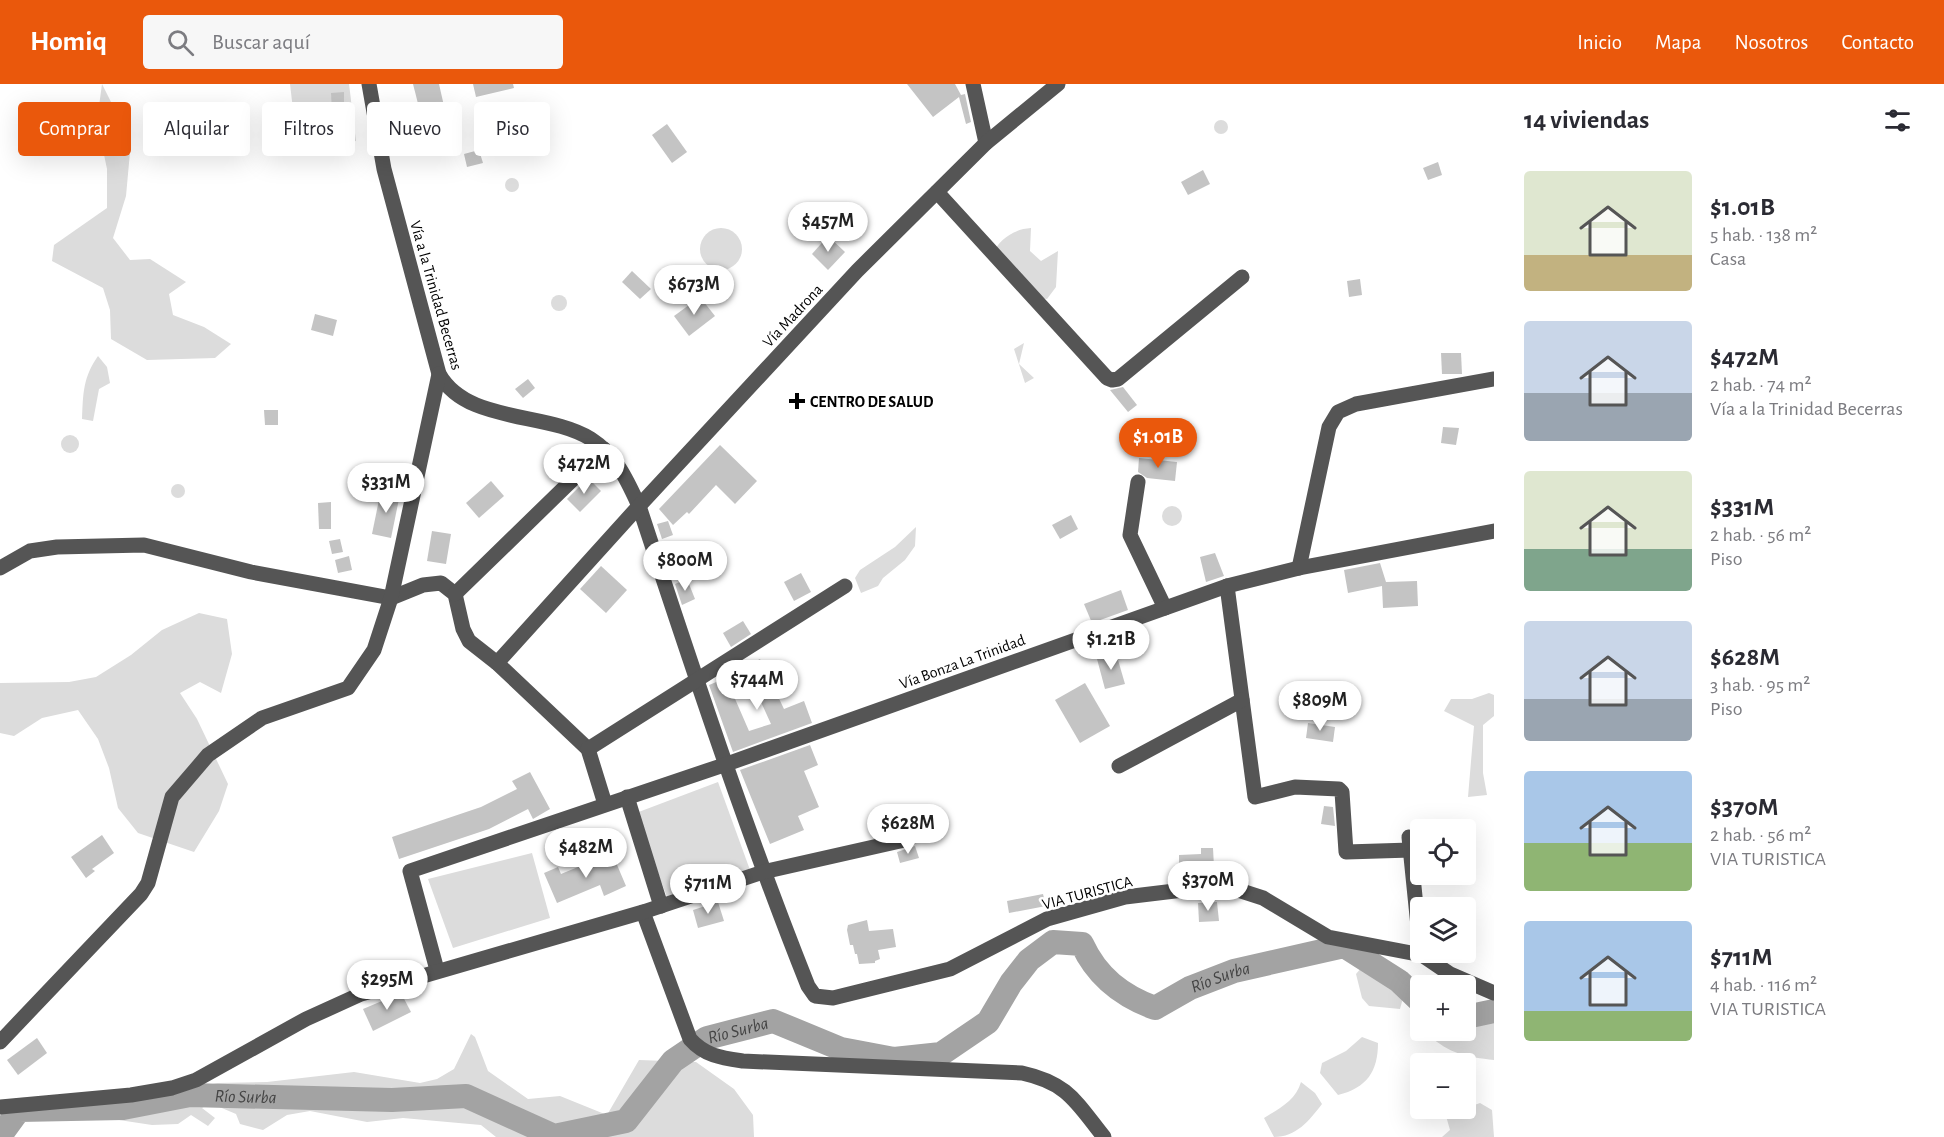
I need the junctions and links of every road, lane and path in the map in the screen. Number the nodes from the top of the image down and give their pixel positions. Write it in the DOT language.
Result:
graph roads {
  1 [pos="369,84"];
  2 [pos="973,84"];
  3 [pos="1058,84"];
  4 [pos="986,143"];
  5 [pos="937,192"];
  6 [pos="1242,277"];
  7 [pos="439,374"];
  8 [pos="1494,379"];
  9 [pos="604,449"];
  10 [pos="1138,482"];
  11 [pos="639,506"];
  12 [pos="1494,531"];
  13 [pos="0,568"];
  14 [pos="1299,568"];
  15 [pos="845,586"];
  16 [pos="1227,586"];
  17 [pos="455,594"];
  18 [pos="391,598"];
  19 [pos="1165,608"];
  20 [pos="497,663"];
  21 [pos="696,680"];
  22 [pos="1242,699"];
  23 [pos="588,749"];
  24 [pos="724,765"];
  25 [pos="1119,766"];
  26 [pos="627,797"];
  27 [pos="605,804"];
  28 [pos="909,839"];
  29 [pos="763,872"];
  30 [pos="1416,897"];
  31 [pos="661,906"];
  32 [pos="643,912"];
  33 [pos="1410,949"];
  34 [pos="1436,963"];
  35 [pos="437,970"];
  36 [pos="1494,993"];
  37 [pos="0,1042"];
  38 [pos="0,1107"];
  39 [pos="1104,1137"];
  1 -- 7 [label="street, Vía a la Trinidad Becerras"];
  2 -- 4 [label="street"];
  3 -- 4 [label="street, Vía Madrona"];
  4 -- 5 [label="street, Vía Madrona"];
  5 -- 6 [label="street"];
  5 -- 11 [label="street, Vía Madrona"];
  7 -- 9 [label="street, Vía a la Trinidad Becerras"];
  7 -- 18 [label="street"];
  8 -- 14 [label="street"];
  9 -- 11 [label="street, Vía a la Trinidad Becerras"];
  9 -- 17 [label="street"];
  10 -- 19 [label="street"];
  11 -- 20 [label="street, Vía Madrona"];
  11 -- 21 [label="street, Vía a la Trinidad Becerras"];
  12 -- 14 [label="street, Vía Bonza La Trinidad"];
  13 -- 18 [label="street"];
  14 -- 16 [label="street, Vía Bonza La Trinidad"];
  15 -- 21 [label="street"];
  16 -- 19 [label="street, Vía Bonza La Trinidad"];
  16 -- 22 [label="street"];
  17 -- 18 [label="street"];
  17 -- 20 [label="street"];
  18 -- 37 [label="street"];
  19 -- 24 [label="street, Vía Bonza La Trinidad"];
  20 -- 23 [label="street"];
  21 -- 23 [label="street"];
  21 -- 24 [label="street, Vía a la Trinidad Becerras"];
  22 -- 25 [label="street"];
  22 -- 30 [label="street"];
  23 -- 27 [label="street"];
  24 -- 26 [label="street, Vía Bonza La Trinidad"];
  24 -- 29 [label="street, Vía a la Trinidad Becerras"];
  26 -- 27 [label="street, Vía Bonza La Trinidad"];
  26 -- 31 [label="street"];
  27 -- 35 [label="street, Vía Bonza La Trinidad"];
  28 -- 29 [label="street"];
  29 -- 31 [label="street"];
  29 -- 33 [label="street, VIA TURISTICA"];
  31 -- 32 [label="street"];
  32 -- 35 [label="street"];
  32 -- 39 [label="street"];
  34 -- 36 [label="street, VIA TURISTICA"];
  35 -- 38 [label="street"];
}
